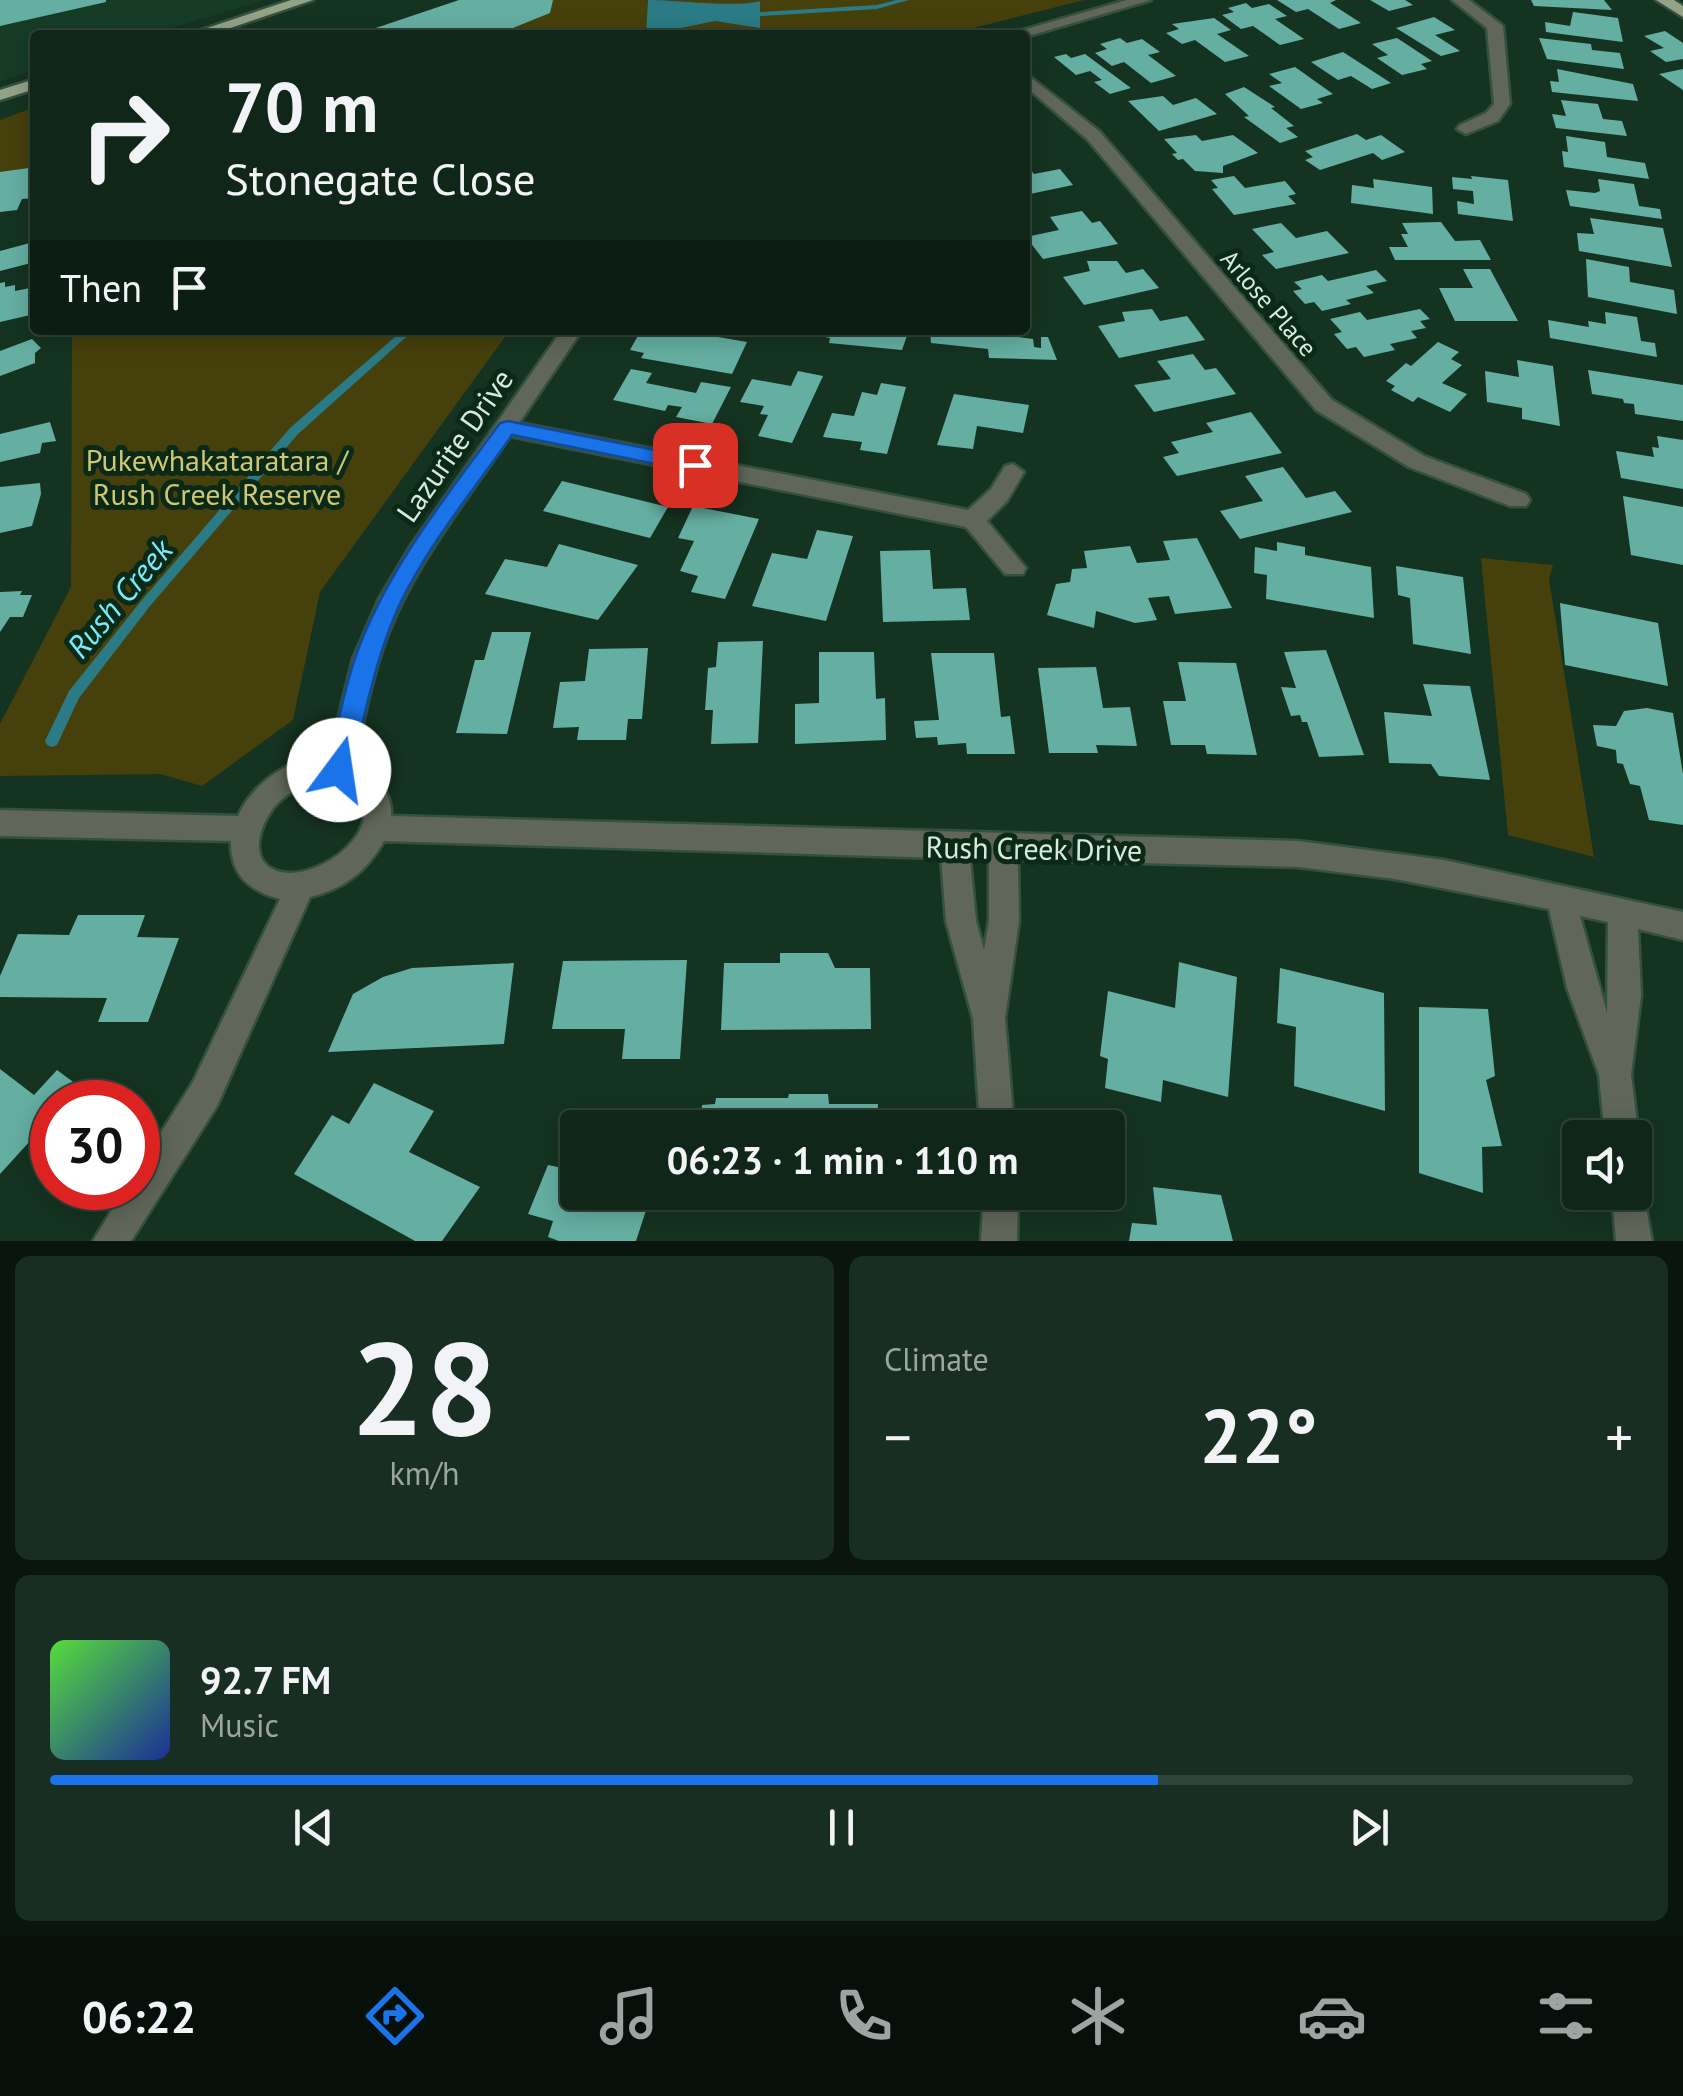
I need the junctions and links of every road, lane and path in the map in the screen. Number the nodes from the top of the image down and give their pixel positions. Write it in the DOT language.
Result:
graph roads {
  1 [pos="306,0"];
  2 [pos="1144,0"];
  3 [pos="1459,0"];
  4 [pos="1663,0"];
  5 [pos="1683,12"];
  6 [pos="210,30"];
  7 [pos="1030,31"];
  8 [pos="1030,82"];
  9 [pos="30,86"];
  10 [pos="0,95"];
  11 [pos="1466,129"];
  12 [pos="569,335"];
  13 [pos="508,428"];
  14 [pos="1013,472"];
  15 [pos="1518,500"];
  16 [pos="973,520"];
  17 [pos="1014,568"];
  18 [pos="339,770"];
  19 [pos="0,823"];
  20 [pos="378,828"];
  21 [pos="244,830"];
  22 [pos="954,847"];
  23 [pos="1002,848"];
  24 [pos="300,887"];
  25 [pos="1562,897"];
  26 [pos="1623,912"];
  27 [pos="1683,926"];
  28 [pos="989,1018"];
  29 [pos="1615,1074"];
  30 [pos="996,1110"];
  31 [pos="1620,1120"];
  32 [pos="1001,1210"];
  33 [pos="1630,1210"];
  34 [pos="111,1241"];
  35 [pos="999,1241"];
  36 [pos="1634,1241"];
  1 -- 6 [label="main road"];
  2 -- 7 [label="street"];
  3 -- 11 [label="street"];
  4 -- 5 [label="main road"];
  8 -- 15 [label="street, Arlose Place"];
  9 -- 10 [label="main road"];
  12 -- 13 [label="street, Lazurite Drive"];
  13 -- 16 [label="street"];
  13 -- 18 [label="street, Lazurite Drive"];
  14 -- 16 [label="street"];
  16 -- 17 [label="street"];
  18 -- 20 [label="street"];
  18 -- 21 [label="street"];
  19 -- 21 [label="street"];
  20 -- 22 [label="street, Rush Creek Drive"];
  20 -- 24 [label="street"];
  21 -- 24 [label="street"];
  22 -- 23 [label="street, Rush Creek Drive"];
  22 -- 28 [label="street"];
  23 -- 25 [label="street, Rush Creek Drive"];
  23 -- 28 [label="street"];
  24 -- 34 [label="street"];
  25 -- 26 [label="street, Rush Creek Drive"];
  25 -- 29 [label="street"];
  26 -- 27 [label="street, Rush Creek Drive"];
  26 -- 29 [label="street"];
  28 -- 30 [label="street"];
  29 -- 31 [label="street"];
  32 -- 35 [label="street"];
  33 -- 36 [label="street"];
}
